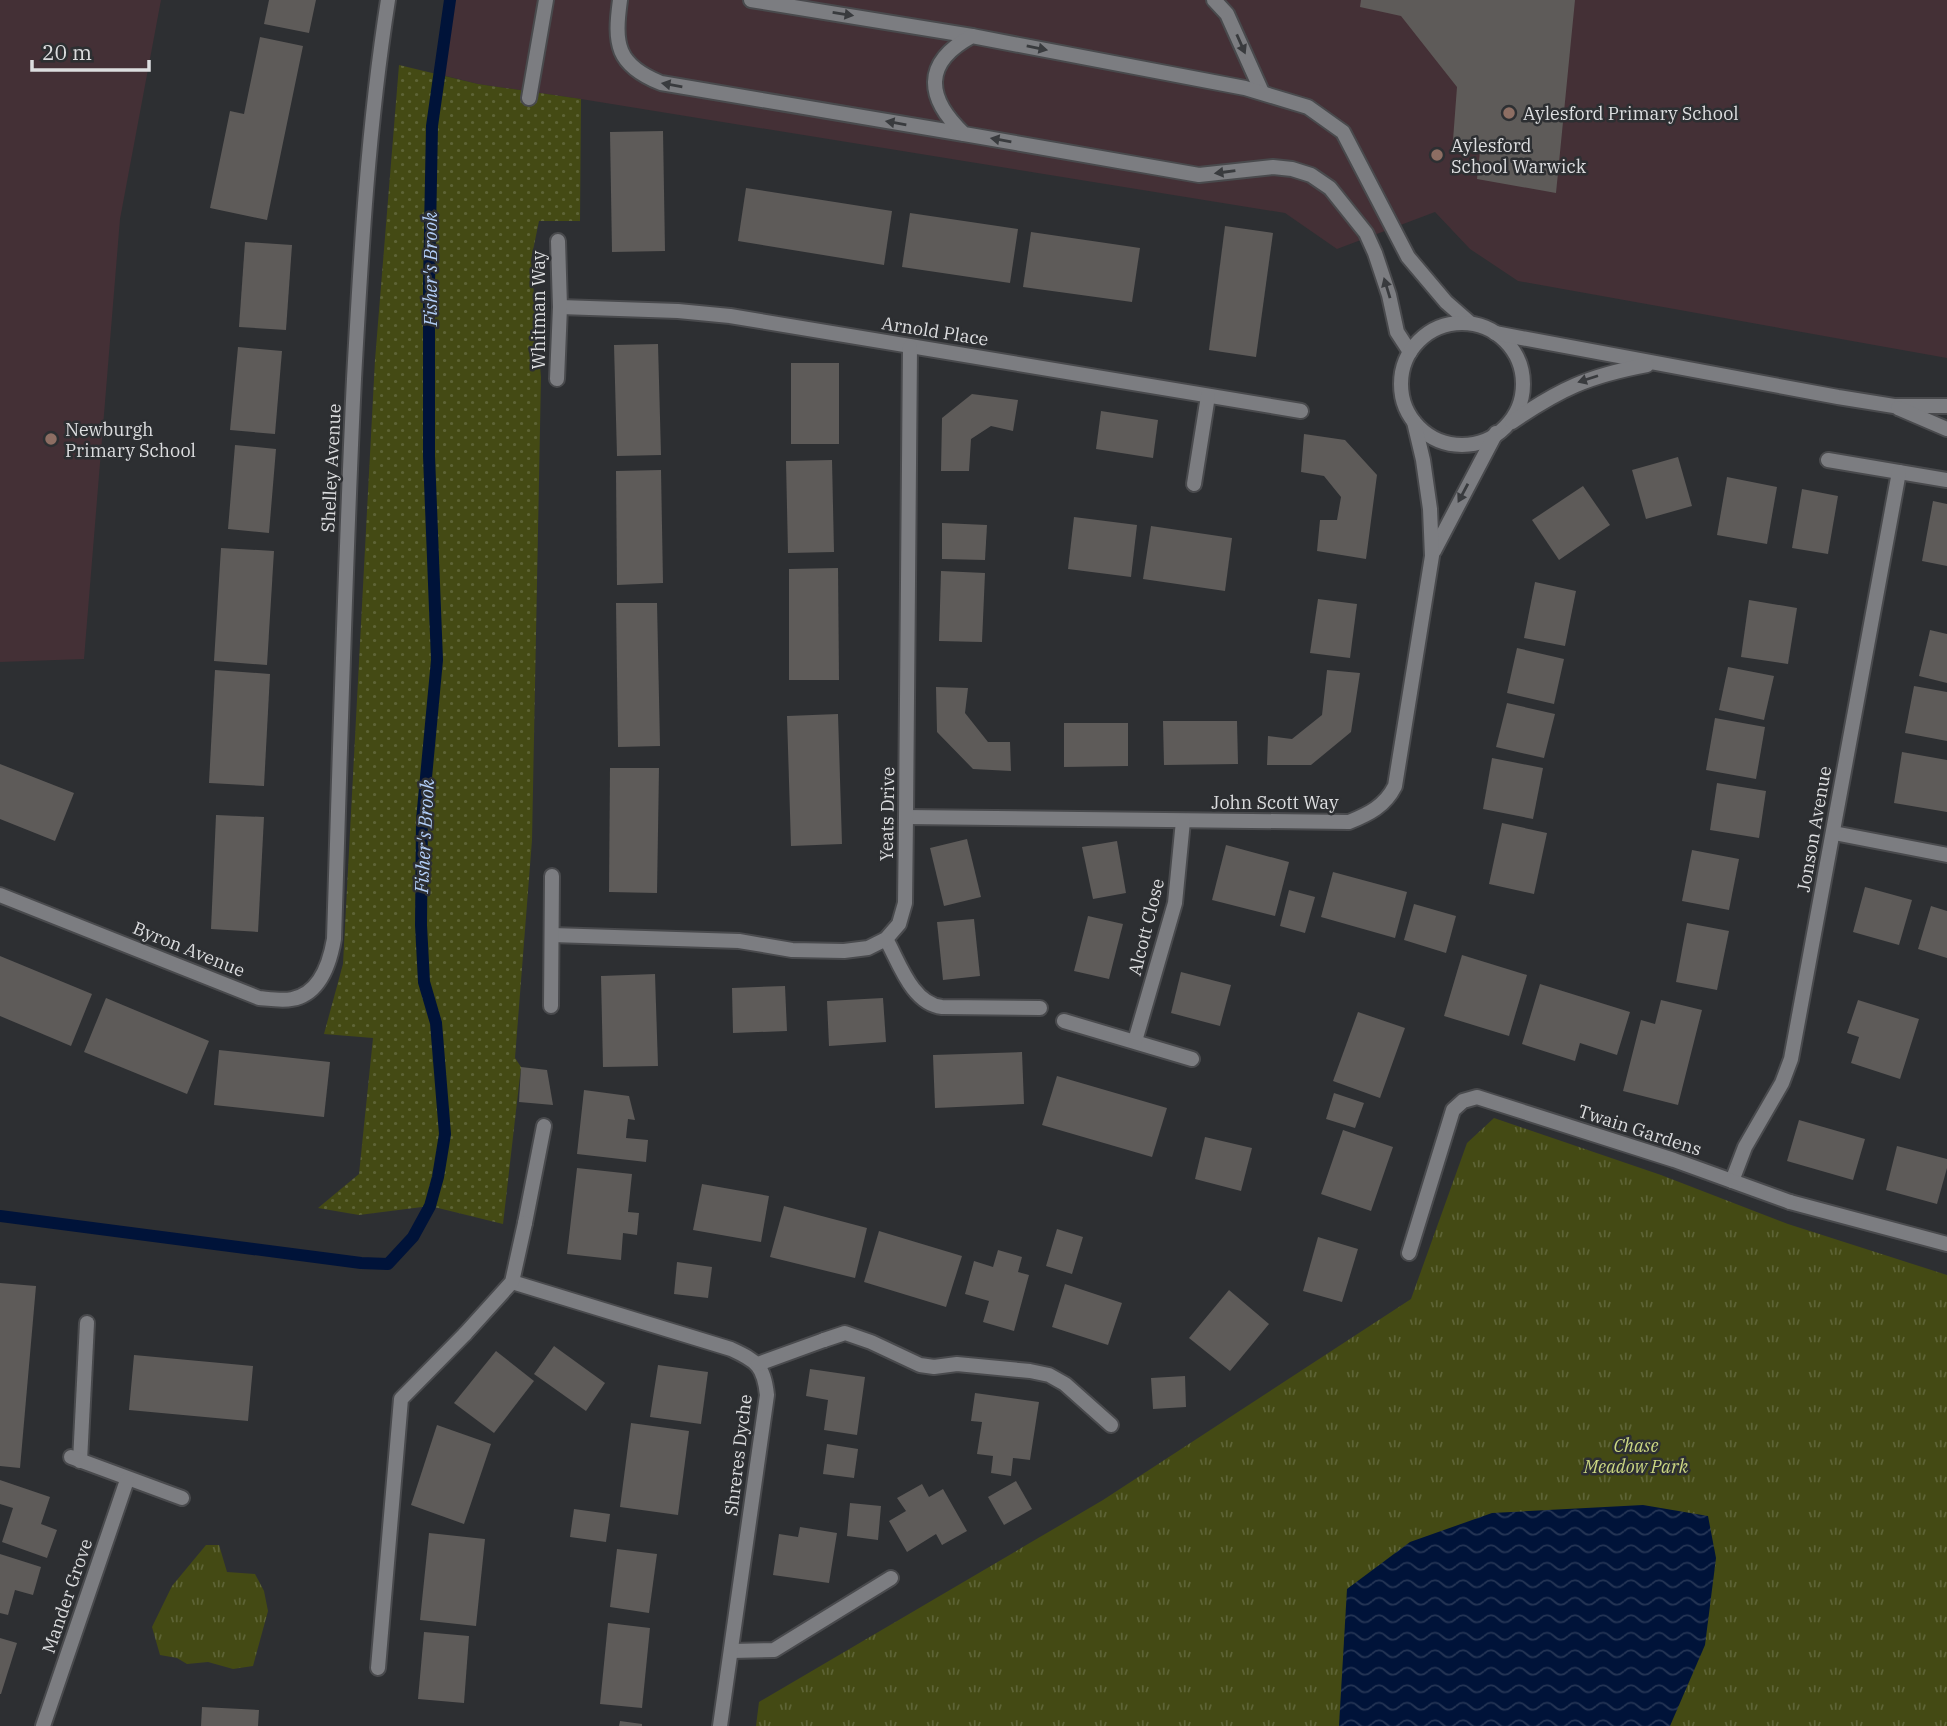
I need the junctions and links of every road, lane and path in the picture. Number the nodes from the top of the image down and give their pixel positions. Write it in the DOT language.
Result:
graph roads {
  1 [pos="388,0"];
  2 [pos="547,0"];
  3 [pos="620,0"];
  4 [pos="751,0"];
  5 [pos="1214,0"];
  6 [pos="972,36"];
  7 [pos="1262,92"];
  8 [pos="529,98"];
  9 [pos="964,134"];
  10 [pos="558,241"];
  11 [pos="560,307"];
  12 [pos="1470,323"];
  13 [pos="1495,333"];
  14 [pos="910,347"];
  15 [pos="1410,352"];
  16 [pos="1655,364"];
  17 [pos="557,379"];
  18 [pos="1209,396"];
  19 [pos="1894,405"];
  20 [pos="1947,406"];
  21 [pos="1301,411"];
  22 [pos="1413,422"];
  23 [pos="1947,429"];
  24 [pos="1501,430"];
  25 [pos="1828,460"];
  26 [pos="1899,472"];
  27 [pos="1947,480"];
  28 [pos="1194,484"];
  29 [pos="1432,556"];
  30 [pos="906,817"];
  31 [pos="1183,821"];
  32 [pos="1834,833"];
  33 [pos="1947,855"];
  34 [pos="552,876"];
  35 [pos="0,895"];
  36 [pos="552,935"];
  37 [pos="334,939"];
  38 [pos="886,939"];
  39 [pos="551,1006"];
  40 [pos="1040,1008"];
  41 [pos="1064,1021"];
  42 [pos="1135,1041"];
  43 [pos="1192,1059"];
  44 [pos="544,1126"];
  45 [pos="1732,1181"];
  46 [pos="1947,1244"];
  47 [pos="1409,1253"];
  48 [pos="512,1282"];
  49 [pos="87,1323"];
  50 [pos="758,1364"];
  51 [pos="1111,1425"];
  52 [pos="127,1480"];
  53 [pos="182,1498"];
  54 [pos="891,1578"];
  55 [pos="732,1651"];
  56 [pos="378,1668"];
  57 [pos="43,1726"];
  58 [pos="720,1726"];
  1 -- 37 [label="street, Shelley Avenue"];
  2 -- 8 [label="street"];
  9 -- 3 [label="street, one-way"];
  4 -- 6 [label="street, one-way"];
  5 -- 7 [label="street, one-way"];
  6 -- 7 [label="street, one-way"];
  6 -- 9 [label="street"];
  7 -- 12 [label="street"];
  15 -- 9 [label="street, one-way"];
  10 -- 11 [label="street, Whitman Way"];
  11 -- 14 [label="street, Arnold Place"];
  11 -- 17 [label="street, Whitman Way"];
  12 -- 13 [label="street"];
  12 -- 15 [label="street"];
  13 -- 16 [label="street"];
  13 -- 24 [label="street"];
  14 -- 18 [label="street, Arnold Place"];
  14 -- 30 [label="street, Yeats Drive"];
  15 -- 22 [label="street"];
  16 -- 19 [label="street"];
  16 -- 24 [label="street, one-way"];
  18 -- 21 [label="street, Arnold Place"];
  18 -- 28 [label="street"];
  19 -- 20 [label="street"];
  19 -- 23 [label="street"];
  22 -- 24 [label="street"];
  22 -- 29 [label="street"];
  24 -- 29 [label="street, one-way"];
  25 -- 26 [label="street"];
  26 -- 27 [label="street"];
  26 -- 32 [label="street, Jonson Avenue"];
  29 -- 31 [label="street, John Scott Way"];
  30 -- 31 [label="street, John Scott Way"];
  30 -- 38 [label="street, Yeats Drive"];
  31 -- 42 [label="street, Alcott Close"];
  32 -- 33 [label="street"];
  32 -- 45 [label="street, Jonson Avenue"];
  34 -- 36 [label="street"];
  35 -- 37 [label="street, Byron Avenue"];
  36 -- 38 [label="street"];
  36 -- 39 [label="street"];
  38 -- 40 [label="street"];
  41 -- 42 [label="street"];
  42 -- 43 [label="street"];
  44 -- 48 [label="street"];
  45 -- 46 [label="street, Twain Gardens"];
  45 -- 47 [label="street, Twain Gardens"];
  48 -- 50 [label="street"];
  48 -- 56 [label="street"];
  49 -- 52 [label="street"];
  50 -- 51 [label="street"];
  50 -- 55 [label="street, Shreres Dyche"];
  52 -- 53 [label="street"];
  52 -- 57 [label="street, Mander Grove"];
  54 -- 55 [label="street"];
  55 -- 58 [label="street, Shreres Dyche"];
}
